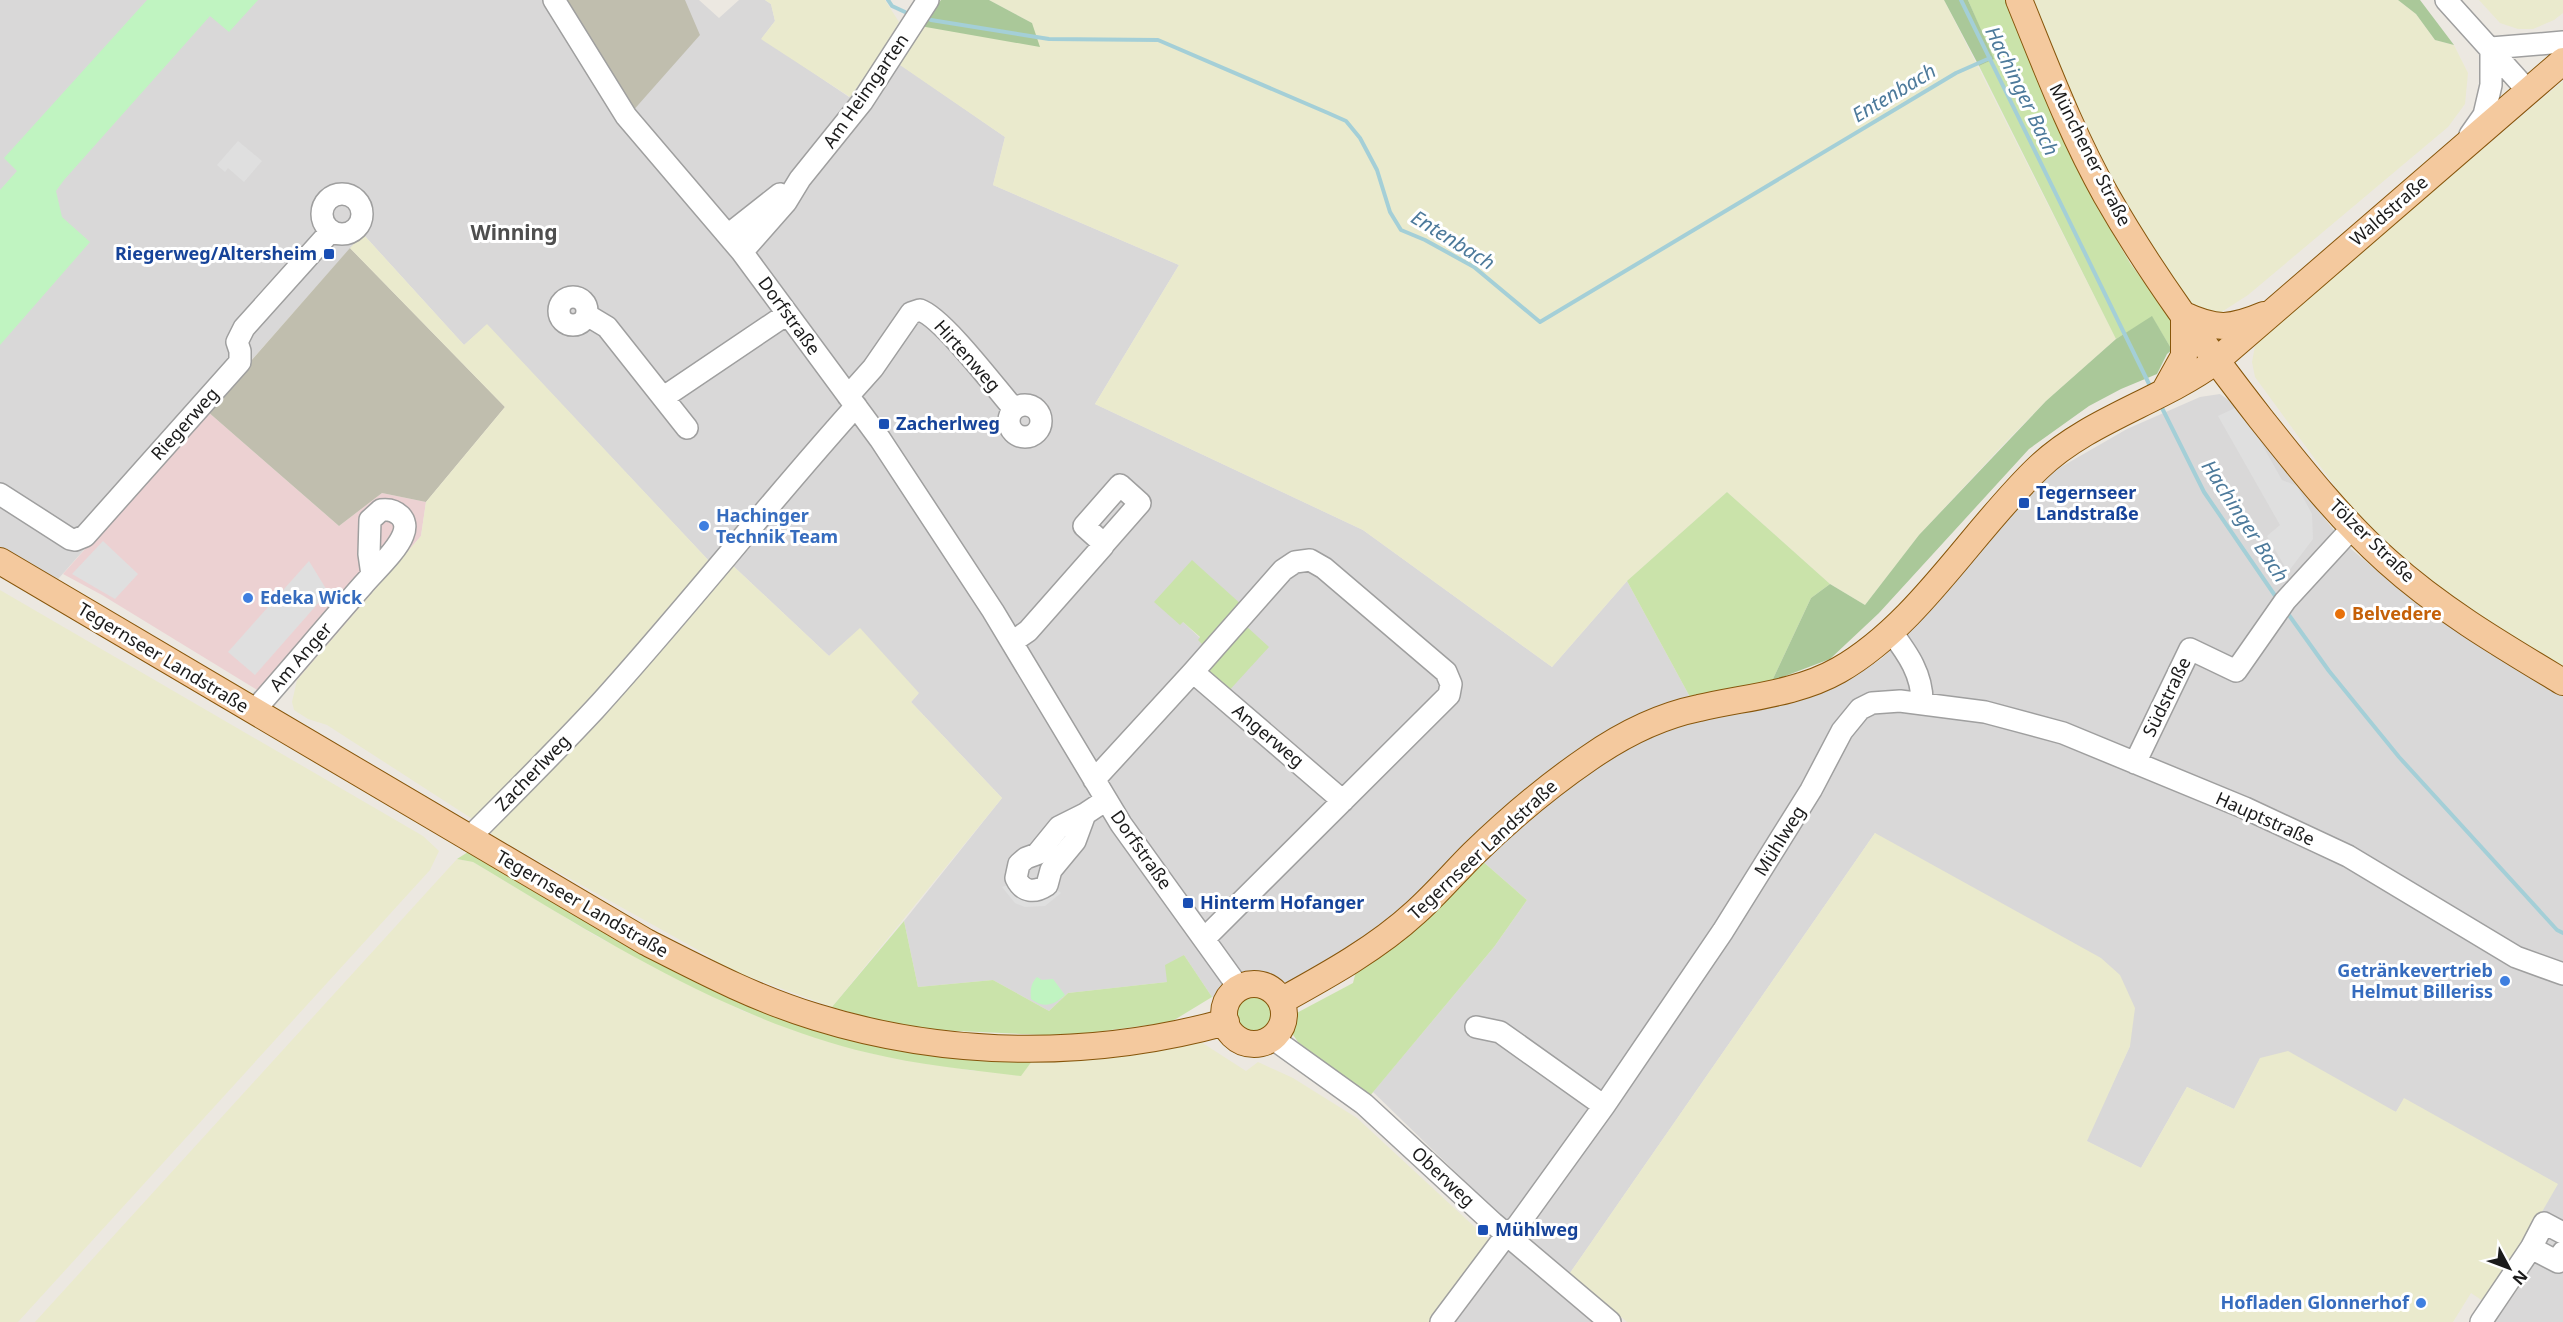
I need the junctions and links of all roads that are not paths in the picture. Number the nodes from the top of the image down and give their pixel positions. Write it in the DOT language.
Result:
graph roads {
  1 [pos="554,0"];
  2 [pos="2019,0"];
  3 [pos="2446,0"];
  4 [pos="923,2"];
  5 [pos="2563,42"];
  6 [pos="2491,48"];
  7 [pos="2563,61"];
  8 [pos="2528,91"];
  9 [pos="2459,151"];
  10 [pos="800,179"];
  11 [pos="331,231"];
  12 [pos="728,235"];
  13 [pos="742,252"];
  14 [pos="2275,310"];
  15 [pos="787,314"];
  16 [pos="587,315"];
  17 [pos="2184,315"];
  18 [pos="2216,361"];
  19 [pos="2239,391"];
  20 [pos="2162,394"];
  21 [pos="664,397"];
  22 [pos="852,401"];
  23 [pos="1014,409"];
  24 [pos="687,428"];
  25 [pos="0,494"];
  26 [pos="2353,527"];
  27 [pos="1104,544"];
  28 [pos="0,561"];
  29 [pos="372,575"];
  30 [pos="1890,630"];
  31 [pos="1012,642"];
  32 [pos="1193,672"];
  33 [pos="2563,682"];
  34 [pos="1922,704"];
  35 [pos="1949,708"];
  36 [pos="253,712"];
  37 [pos="2135,763"];
  38 [pos="1094,780"];
  39 [pos="1106,800"];
  40 [pos="1343,801"];
  41 [pos="1085,814"];
  42 [pos="468,839"];
  43 [pos="1204,939"];
  44 [pos="2563,974"];
  45 [pos="1239,988"];
  46 [pos="1281,1001"];
  47 [pos="1226,1022"];
  48 [pos="1476,1027"];
  49 [pos="1272,1038"];
  50 [pos="1604,1106"];
  51 [pos="2563,1233"];
  52 [pos="1508,1235"];
  53 [pos="2530,1248"];
  54 [pos="2563,1252"];
  55 [pos="1440,1322"];
  56 [pos="1610,1322"];
  57 [pos="2481,1322"];
  1 -- 12 [label="street, Dorfstraße"];
  2 -- 17 [label="main road, Münchener Straße"];
  3 -- 6 [label="street"];
  4 -- 10 [label="street, Am Heimgarten"];
  5 -- 6 [label="street"];
  6 -- 8 [label="street"];
  6 -- 9 [label="street"];
  7 -- 8 [label="main road, Waldstraße"];
  8 -- 9 [label="main road, Waldstraße"];
  9 -- 14 [label="main road, Waldstraße"];
  10 -- 12 [label="street, Am Heimgarten"];
  10 -- 13 [label="street, Am Heimgarten"];
  11 -- 25 [label="street, Riegerweg"];
  12 -- 13 [label="street, Dorfstraße"];
  13 -- 15 [label="street, Dorfstraße"];
  14 -- 17 [label="main road"];
  14 -- 18 [label="main road, Waldstraße"];
  14 -- 19 [label="main road"];
  15 -- 21 [label="street"];
  15 -- 22 [label="street, Dorfstraße"];
  16 -- 21 [label="street"];
  17 -- 18 [label="main road, Münchener Straße"];
  17 -- 20 [label="main road"];
  18 -- 19 [label="main road, Tölzer Straße"];
  18 -- 20 [label="main road, Tegernseer Landstraße"];
  19 -- 26 [label="main road, Tölzer Straße"];
  20 -- 30 [label="main road, Tegernseer Landstraße"];
  21 -- 24 [label="street"];
  22 -- 23 [label="street, Hirtenweg"];
  22 -- 31 [label="street, Dorfstraße"];
  22 -- 42 [label="street, Zacherlweg"];
  26 -- 33 [label="main road, Tölzer Straße"];
  26 -- 37 [label="street, Südstraße"];
  27 -- 31 [label="street"];
  28 -- 36 [label="main road, Tegernseer Landstraße"];
  29 -- 36 [label="street, Am Anger"];
  30 -- 34 [label="street"];
  30 -- 46 [label="main road, Tegernseer Landstraße"];
  31 -- 38 [label="street, Dorfstraße"];
  32 -- 38 [label="street"];
  32 -- 40 [label="street, Angerweg"];
  32 -- 40 [label="street"];
  34 -- 35 [label="street, Mühlweg"];
  34 -- 50 [label="street, Mühlweg"];
  35 -- 37 [label="street, Hauptstraße"];
  36 -- 42 [label="main road, Tegernseer Landstraße"];
  37 -- 44 [label="street, Hauptstraße"];
  38 -- 39 [label="street, Dorfstraße"];
  39 -- 41 [label="street, Dorfstraße"];
  39 -- 43 [label="street, Dorfstraße"];
  40 -- 43 [label="street"];
  42 -- 47 [label="main road, Tegernseer Landstraße"];
  43 -- 45 [label="street, Dorfstraße"];
  45 -- 46 [label="main road"];
  45 -- 47 [label="main road"];
  46 -- 49 [label="main road"];
  47 -- 49 [label="main road"];
  48 -- 50 [label="street"];
  49 -- 52 [label="street, Oberweg"];
  50 -- 52 [label="street, Mühlweg"];
  51 -- 53 [label="street"];
  52 -- 55 [label="street, Mühlweg"];
  52 -- 56 [label="street, Oberweg"];
  53 -- 54 [label="street"];
  53 -- 57 [label="street"];
}
